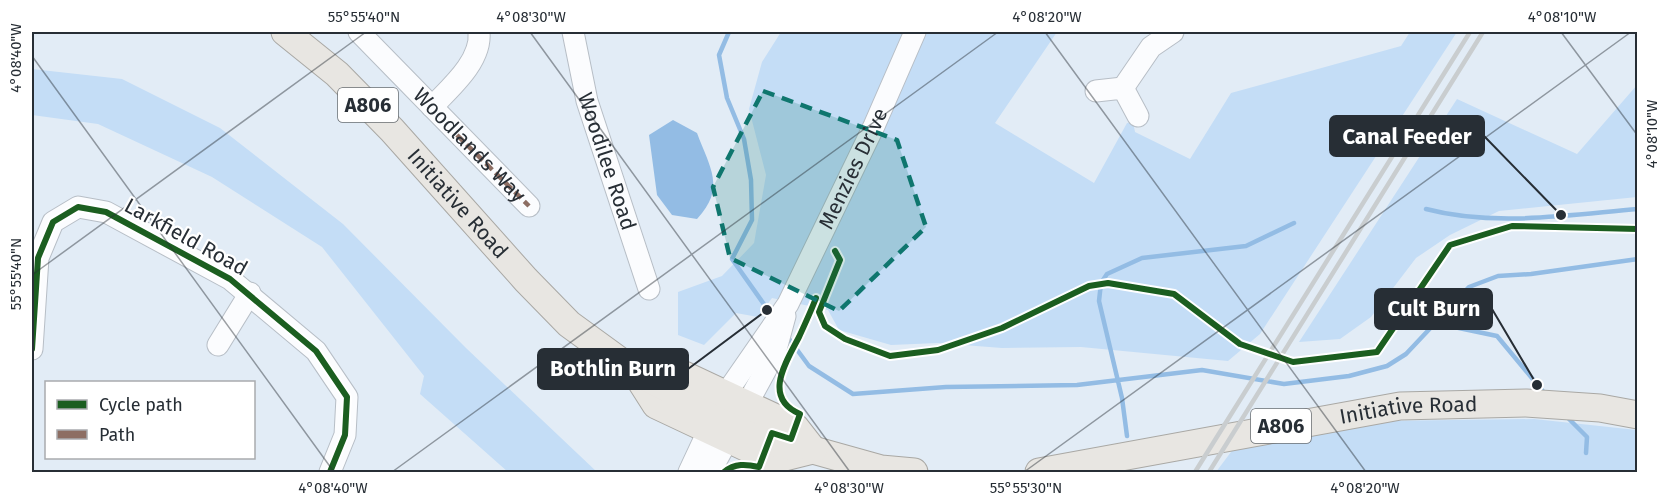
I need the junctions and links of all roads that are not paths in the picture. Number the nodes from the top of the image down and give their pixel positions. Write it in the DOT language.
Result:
graph roads {
  1 [pos="285,32"];
  2 [pos="359,32"];
  3 [pos="479,32"];
  4 [pos="573,32"];
  5 [pos="915,32"];
  6 [pos="1173,32"];
  7 [pos="1123,88"];
  8 [pos="1096,91"];
  9 [pos="432,107"];
  10 [pos="1138,116"];
  11 [pos="529,206"];
  12 [pos="649,289"];
  13 [pos="250,293"];
  14 [pos="218,345"];
  15 [pos="32,349"];
  16 [pos="635,372"];
  17 [pos="1638,415"];
  18 [pos="727,417"];
  19 [pos="813,450"];
  20 [pos="330,472"];
  21 [pos="689,472"];
  22 [pos="710,472"];
  23 [pos="914,472"];
  24 [pos="1039,472"];
  1 -- 16 [label="main road, Initiative Road / A806"];
  2 -- 9 [label="street, Woodlands Way"];
  3 -- 9 [label="street"];
  4 -- 12 [label="street, Woodilee Road"];
  5 -- 18 [label="street, Menzies Drive"];
  6 -- 7 [label="street"];
  7 -- 8 [label="street"];
  7 -- 10 [label="street"];
  9 -- 11 [label="street, Woodlands Way"];
  13 -- 14 [label="street, Larkfield Road"];
  13 -- 15 [label="street, Larkfield Road"];
  13 -- 20 [label="street, Larkfield Road"];
  16 -- 18 [label="main road, Initiative Road / A806"];
  16 -- 18 [label="main road, Initiative Road / A806"];
  17 -- 24 [label="main road, Initiative Road / A806"];
  18 -- 19 [label="main road, Initiative Road / A806"];
  18 -- 19 [label="main road, Initiative Road / A806"];
  18 -- 21 [label="street"];
  18 -- 22 [label="street"];
  19 -- 23 [label="main road, Initiative Road / A806"];
}
